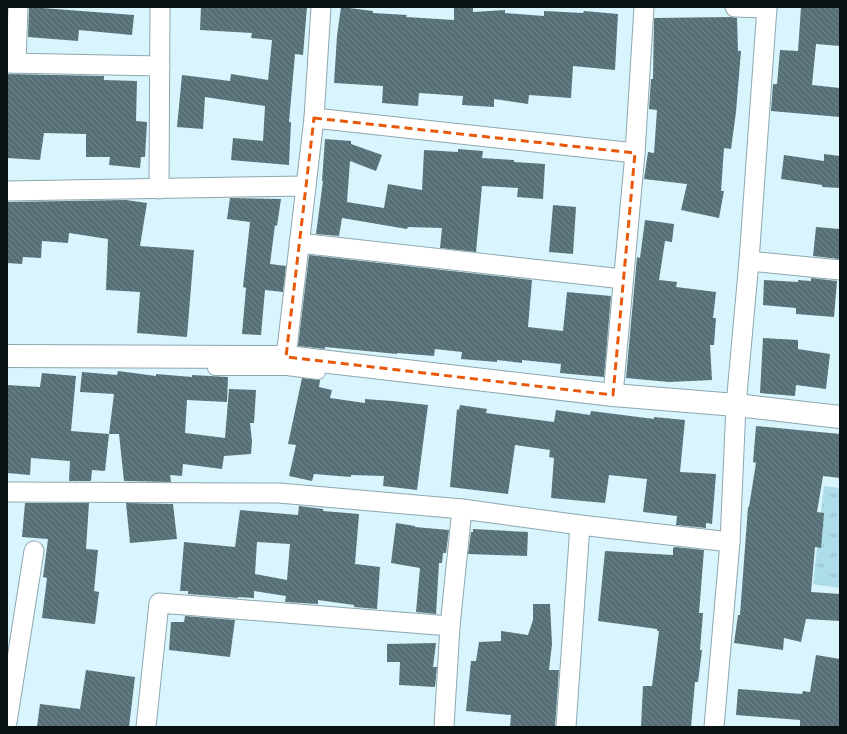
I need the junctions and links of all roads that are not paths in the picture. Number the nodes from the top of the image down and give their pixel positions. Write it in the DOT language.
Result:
graph roads {
  1 [pos="18,7"];
  2 [pos="160,7"];
  3 [pos="321,7"];
  4 [pos="644,7"];
  5 [pos="735,7"];
  6 [pos="767,8"];
  7 [pos="11,63"];
  8 [pos="160,66"];
  9 [pos="314,118"];
  10 [pos="635,152"];
  11 [pos="306,186"];
  12 [pos="159,189"];
  13 [pos="7,191"];
  14 [pos="299,243"];
  15 [pos="749,261"];
  16 [pos="840,270"];
  17 [pos="623,279"];
  18 [pos="7,356"];
  19 [pos="286,357"];
  20 [pos="7,365"];
  21 [pos="613,395"];
  22 [pos="736,410"];
  23 [pos="840,417"];
  24 [pos="840,426"];
  25 [pos="7,492"];
  26 [pos="462,509"];
  27 [pos="580,525"];
  28 [pos="730,542"];
  29 [pos="34,551"];
  30 [pos="450,626"];
  31 [pos="7,722"];
  32 [pos="146,727"];
  33 [pos="444,727"];
  34 [pos="566,727"];
  35 [pos="714,727"];
  1 -- 7 [label="street"];
  2 -- 8 [label="street"];
  3 -- 9 [label="street"];
  4 -- 10 [label="street"];
  5 -- 6 [label="street"];
  6 -- 15 [label="street"];
  7 -- 8 [label="street"];
  8 -- 12 [label="street"];
  9 -- 10 [label="street"];
  9 -- 11 [label="street"];
  10 -- 17 [label="street"];
  11 -- 12 [label="street"];
  11 -- 14 [label="street"];
  12 -- 13 [label="street"];
  14 -- 17 [label="street"];
  14 -- 19 [label="street"];
  15 -- 16 [label="street"];
  15 -- 22 [label="street"];
  17 -- 21 [label="street"];
  18 -- 19 [label="street"];
  19 -- 21 [label="street"];
  20 -- 22 [label="street"];
  21 -- 22 [label="street"];
  22 -- 23 [label="street"];
  22 -- 24 [label="street"];
  22 -- 28 [label="street"];
  25 -- 26 [label="street"];
  26 -- 27 [label="street"];
  26 -- 30 [label="street"];
  27 -- 28 [label="street"];
  27 -- 34 [label="street"];
  28 -- 35 [label="street"];
  29 -- 31 [label="street"];
  30 -- 32 [label="street"];
  30 -- 33 [label="street"];
}
